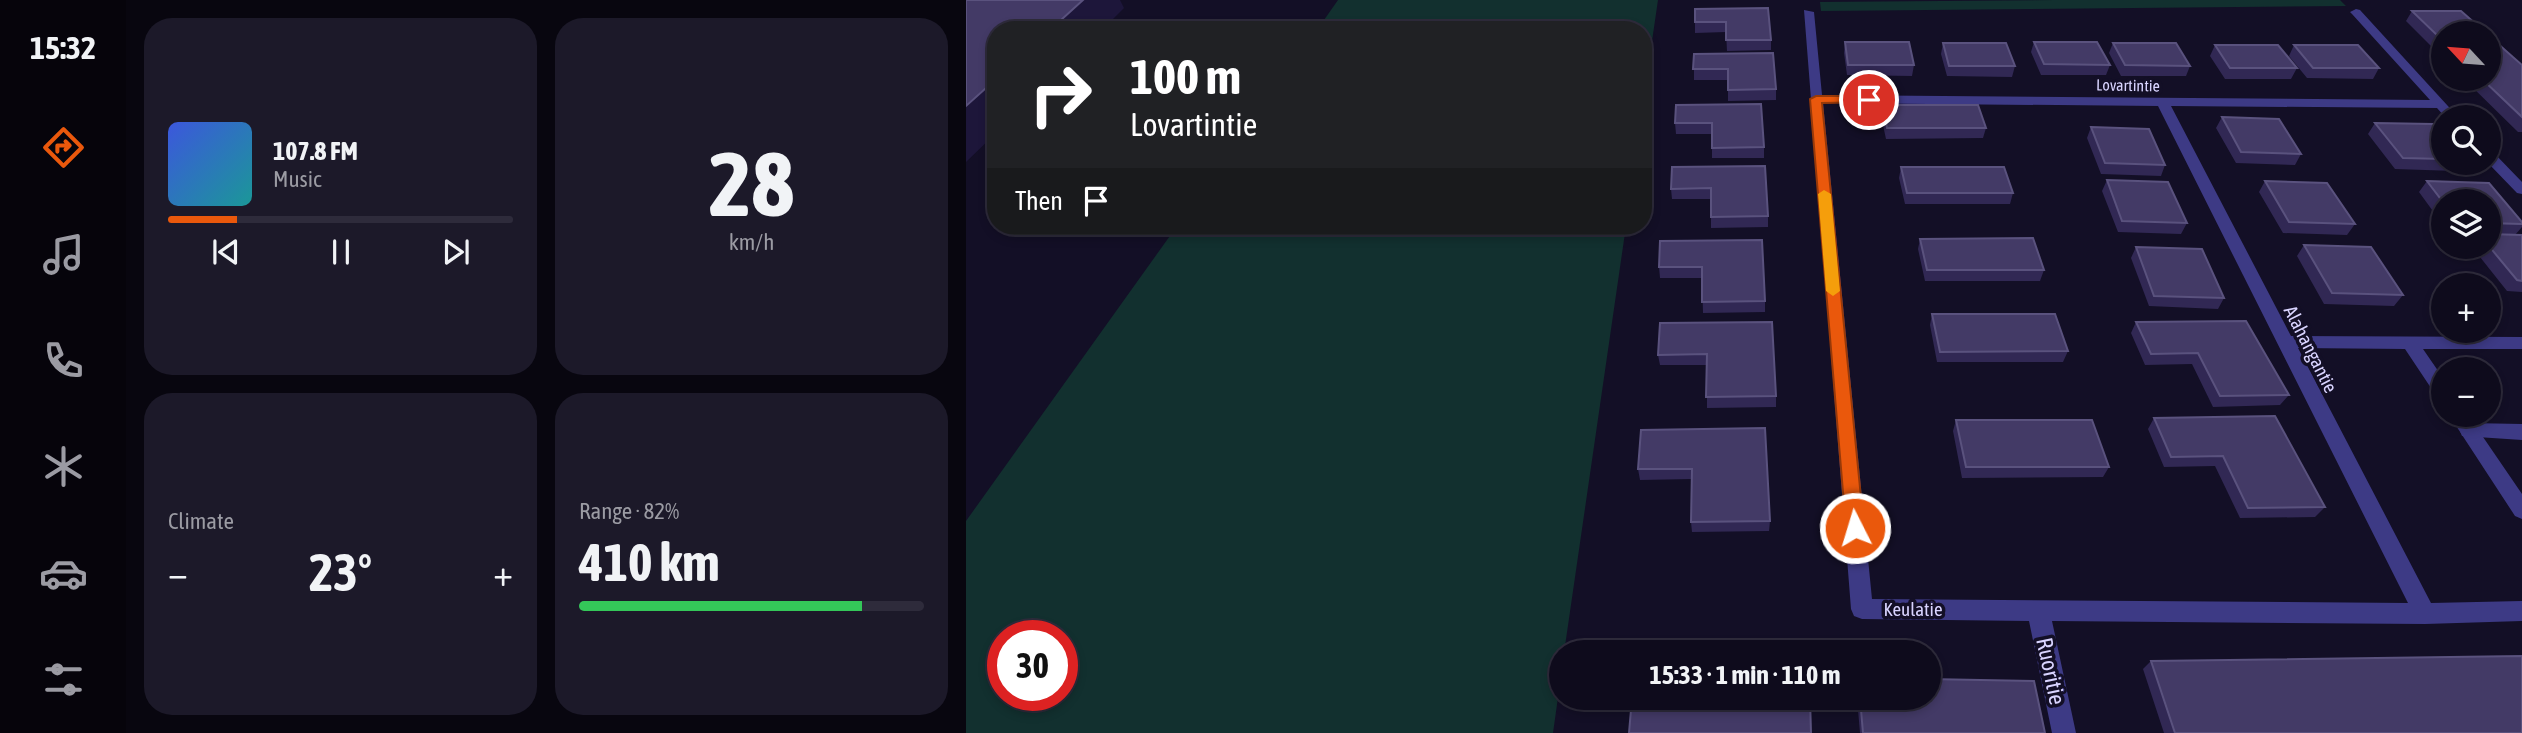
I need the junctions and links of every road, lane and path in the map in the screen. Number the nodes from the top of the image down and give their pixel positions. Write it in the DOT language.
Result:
graph roads {
  1 [pos="1808,12"];
  2 [pos="2356,12"];
  3 [pos="1816,99"];
  4 [pos="2163,103"];
  5 [pos="2440,104"];
  6 [pos="2501,168"];
  7 [pos="2522,190"];
  8 [pos="2409,341"];
  9 [pos="2283,342"];
  10 [pos="2522,343"];
  11 [pos="2431,374"];
  12 [pos="2467,427"];
  13 [pos="2490,427"];
  14 [pos="2522,432"];
  15 [pos="2522,510"];
  16 [pos="2038,609"];
  17 [pos="2522,611"];
  18 [pos="2425,614"];
  19 [pos="2064,733"];
  1 -- 3 [label="street, Keulatie"];
  2 -- 5 [label="street"];
  3 -- 4 [label="street, Lovartintie"];
  3 -- 16 [label="street, Keulatie"];
  4 -- 5 [label="street, Lovartintie"];
  4 -- 9 [label="street, Alahangantie"];
  6 -- 7 [label="street"];
  8 -- 9 [label="street"];
  8 -- 10 [label="street"];
  8 -- 11 [label="street"];
  9 -- 18 [label="street, Alahangantie"];
  12 -- 15 [label="street"];
  13 -- 14 [label="street"];
  16 -- 18 [label="street, Keulatie"];
  16 -- 19 [label="street, Ruoritie"];
  17 -- 18 [label="street, Keulatie"];
}
